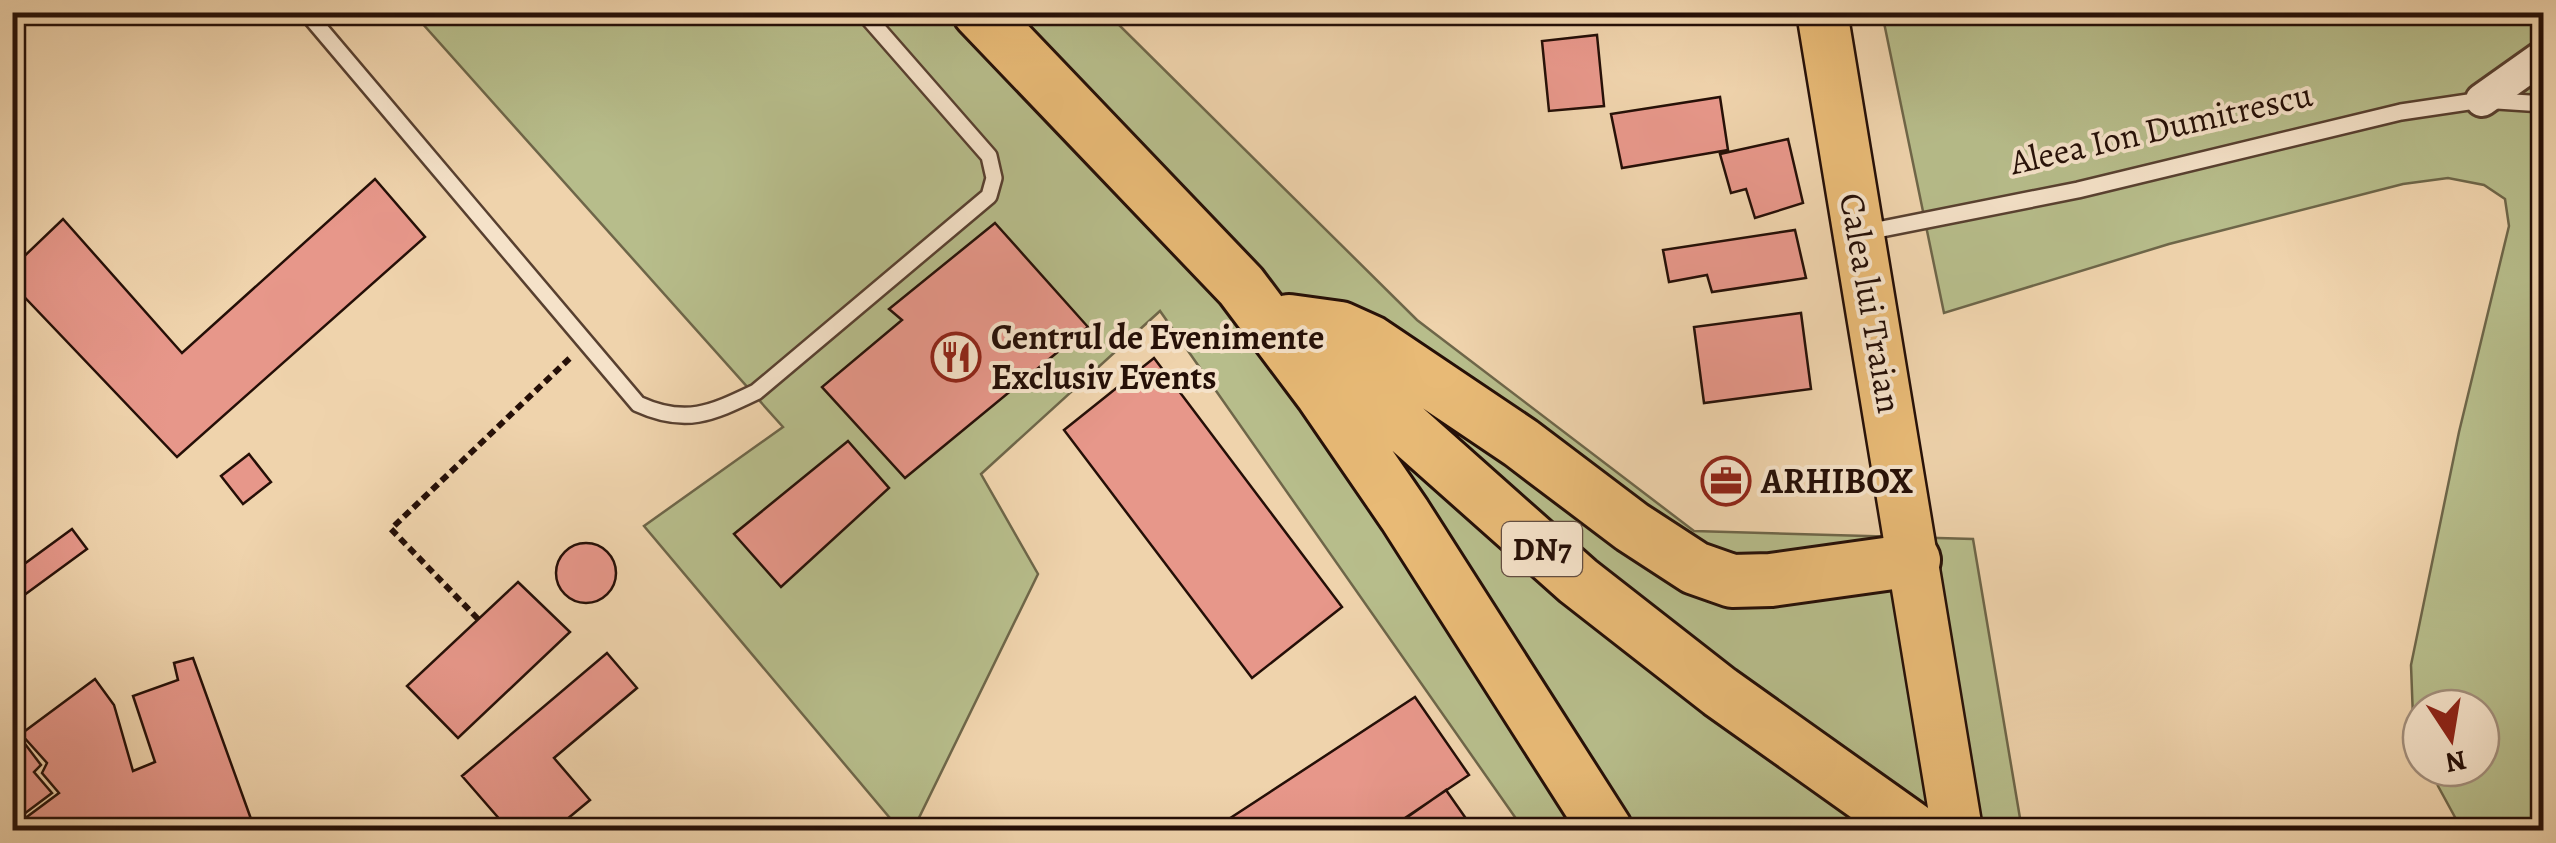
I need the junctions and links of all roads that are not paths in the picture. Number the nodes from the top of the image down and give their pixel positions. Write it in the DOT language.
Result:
graph roads {
  1 [pos="306,12"];
  2 [pos="863,12"];
  3 [pos="979,12"];
  4 [pos="1822,12"];
  5 [pos="2544,56"];
  6 [pos="2482,100"];
  7 [pos="2544,104"];
  8 [pos="1859,234"];
  9 [pos="1241,286"];
  10 [pos="1286,320"];
  11 [pos="1914,560"];
  12 [pos="1606,830"];
  13 [pos="1914,830"];
  14 [pos="1958,830"];
  1 -- 2 [label="lane"];
  3 -- 9 [label="highway, DN7"];
  4 -- 8 [label="main road, Calea lui Traian"];
  5 -- 6 [label="street, Aleea Ion Dumitrescu"];
  6 -- 7 [label="lane, Aleea Ion Dumitrescu"];
  6 -- 8 [label="lane, Aleea Ion Dumitrescu"];
  8 -- 11 [label="main road, Calea lui Traian"];
  9 -- 10 [label="highway, DN7"];
  9 -- 12 [label="highway, DN7"];
  10 -- 11 [label="highway"];
  10 -- 13 [label="highway, DN7"];
  11 -- 14 [label="main road, Calea lui Traian"];
}
